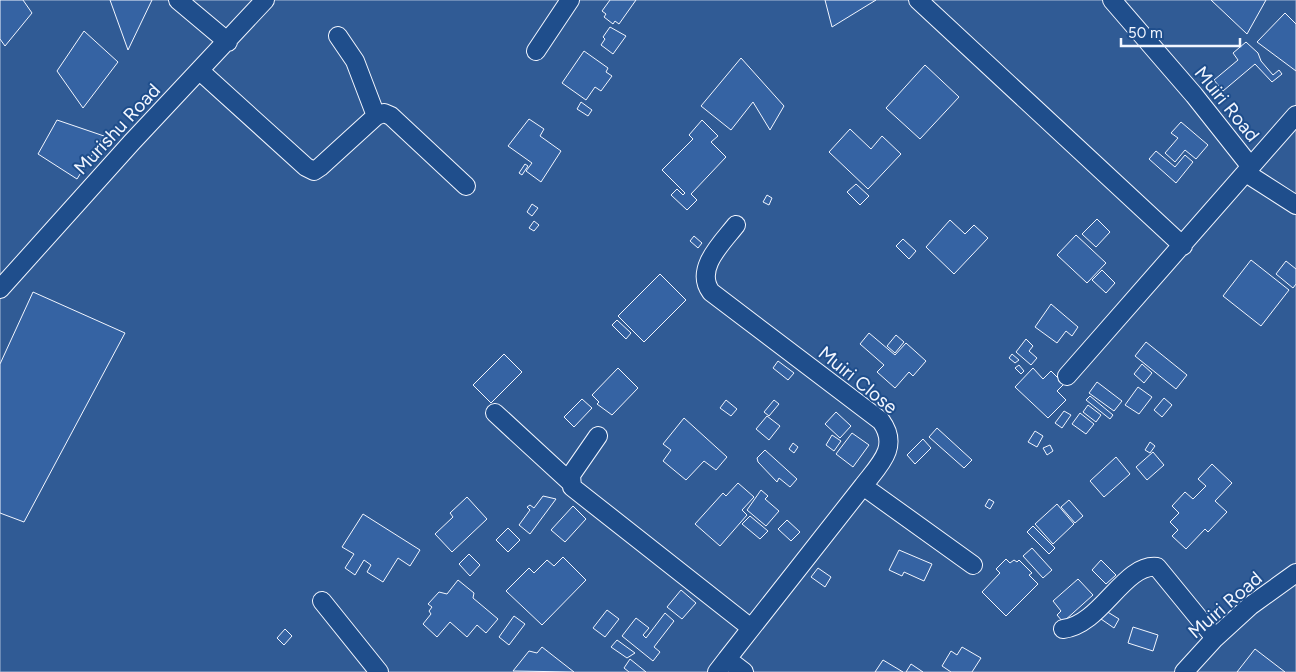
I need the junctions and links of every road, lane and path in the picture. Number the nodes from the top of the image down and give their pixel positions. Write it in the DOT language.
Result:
graph roads {
  1 [pos="178,0"];
  2 [pos="265,0"];
  3 [pos="570,0"];
  4 [pos="918,0"];
  5 [pos="1112,0"];
  6 [pos="338,36"];
  7 [pos="228,42"];
  8 [pos="536,51"];
  9 [pos="200,71"];
  10 [pos="1296,115"];
  11 [pos="376,116"];
  12 [pos="1248,170"];
  13 [pos="466,186"];
  14 [pos="1296,204"];
  15 [pos="736,225"];
  16 [pos="1183,246"];
  17 [pos="0,289"];
  18 [pos="1067,376"];
  19 [pos="495,414"];
  20 [pos="598,436"];
  21 [pos="570,482"];
  22 [pos="863,486"];
  23 [pos="973,565"];
  24 [pos="1296,573"];
  25 [pos="322,601"];
  26 [pos="751,628"];
  27 [pos="1062,629"];
  28 [pos="1215,638"];
  29 [pos="722,665"];
  30 [pos="379,672"];
  31 [pos="744,672"];
  32 [pos="1184,672"];
  1 -- 7 [label="street"];
  2 -- 7 [label="street, Murishu Road"];
  3 -- 8 [label="street"];
  4 -- 16 [label="street"];
  5 -- 12 [label="street, Muiri Road"];
  6 -- 11 [label="street"];
  7 -- 9 [label="street, Murishu Road"];
  9 -- 11 [label="street"];
  9 -- 17 [label="street, Murishu Road"];
  10 -- 12 [label="street"];
  11 -- 13 [label="street"];
  12 -- 14 [label="street, Muiri Road"];
  12 -- 16 [label="street"];
  15 -- 22 [label="street, Muiri Close"];
  16 -- 18 [label="street"];
  19 -- 21 [label="street"];
  20 -- 21 [label="street"];
  21 -- 26 [label="street"];
  22 -- 23 [label="street"];
  22 -- 26 [label="street, Muiri Close"];
  24 -- 28 [label="street, Muiri Road"];
  25 -- 30 [label="street"];
  26 -- 29 [label="street, Muiri Close"];
  27 -- 28 [label="street"];
  28 -- 32 [label="street, Muiri Road"];
  29 -- 31 [label="street, Muiri Close"];
}
